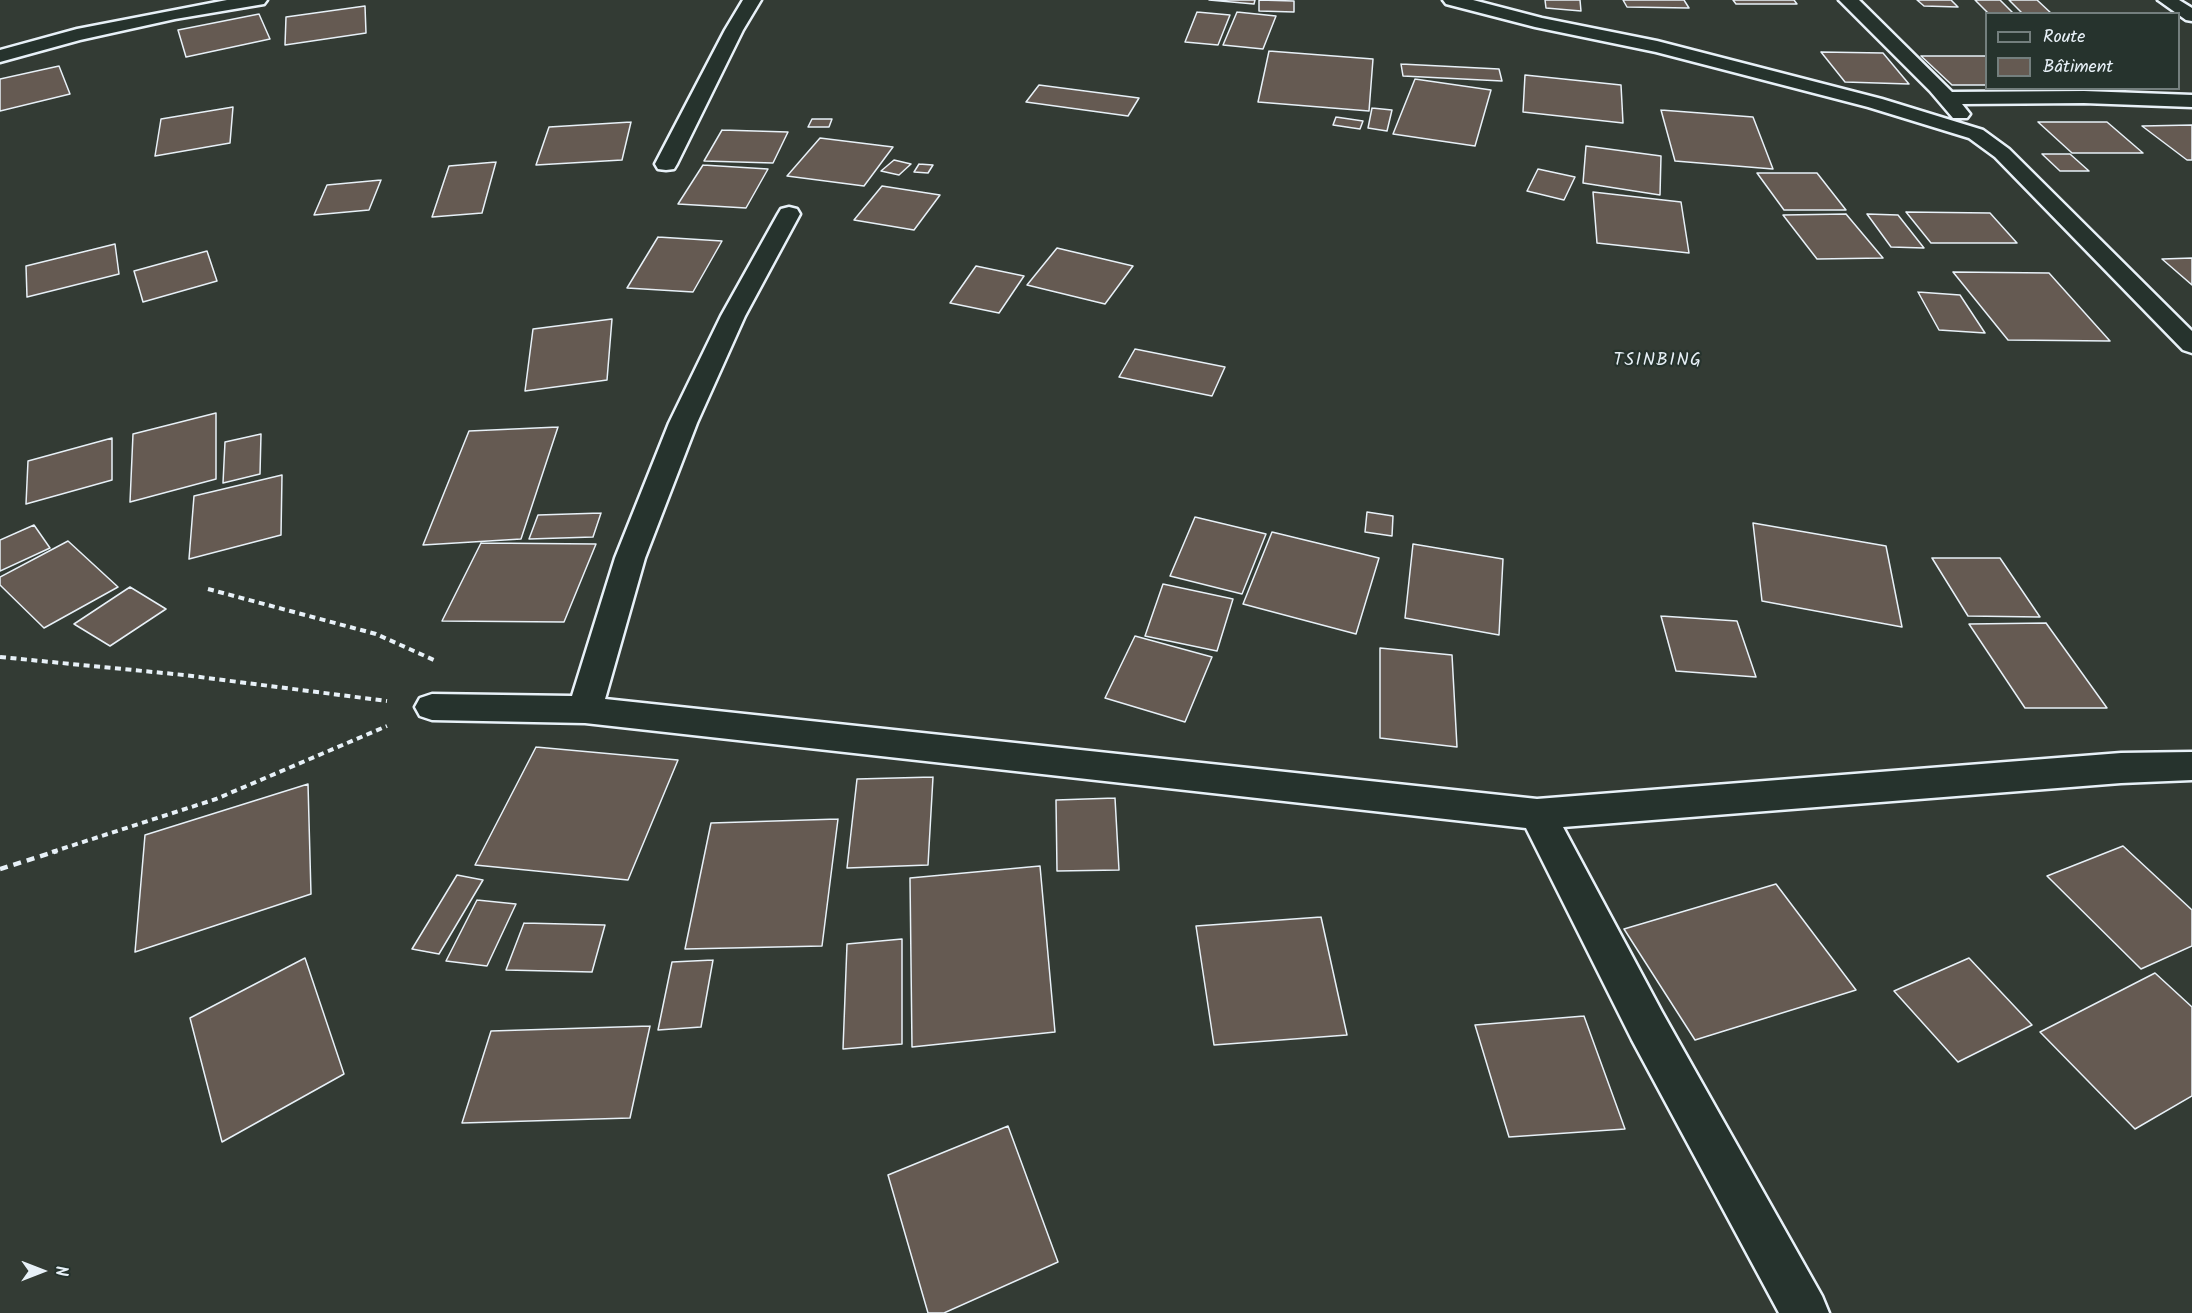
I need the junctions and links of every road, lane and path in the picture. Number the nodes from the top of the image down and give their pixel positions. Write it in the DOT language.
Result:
graph roads {
  1 [pos="258,0"];
  2 [pos="752,0"];
  3 [pos="1452,0"];
  4 [pos="1848,0"];
  5 [pos="2167,0"];
  6 [pos="2192,16"];
  7 [pos="0,56"];
  8 [pos="1947,98"];
  9 [pos="2192,101"];
  10 [pos="1976,134"];
  11 [pos="666,164"];
  12 [pos="789,214"];
  13 [pos="2192,345"];
  14 [pos="208,589"];
  15 [pos="0,657"];
  16 [pos="440,662"];
  17 [pos="432,707"];
  18 [pos="585,710"];
  19 [pos="2192,766"];
  20 [pos="1537,814"];
  21 [pos="0,869"];
  22 [pos="1805,1313"];
  1 -- 7 [label="street"];
  2 -- 11 [label="street"];
  3 -- 10 [label="street"];
  4 -- 8 [label="street"];
  5 -- 6 [label="street"];
  8 -- 9 [label="street"];
  8 -- 10 [label="street"];
  10 -- 13 [label="street"];
  12 -- 18 [label="street"];
  14 -- 16 [label="path"];
  15 -- 17 [label="path"];
  17 -- 18 [label="street"];
  17 -- 21 [label="path"];
  18 -- 20 [label="street"];
  19 -- 20 [label="street"];
  20 -- 22 [label="street"];
}
